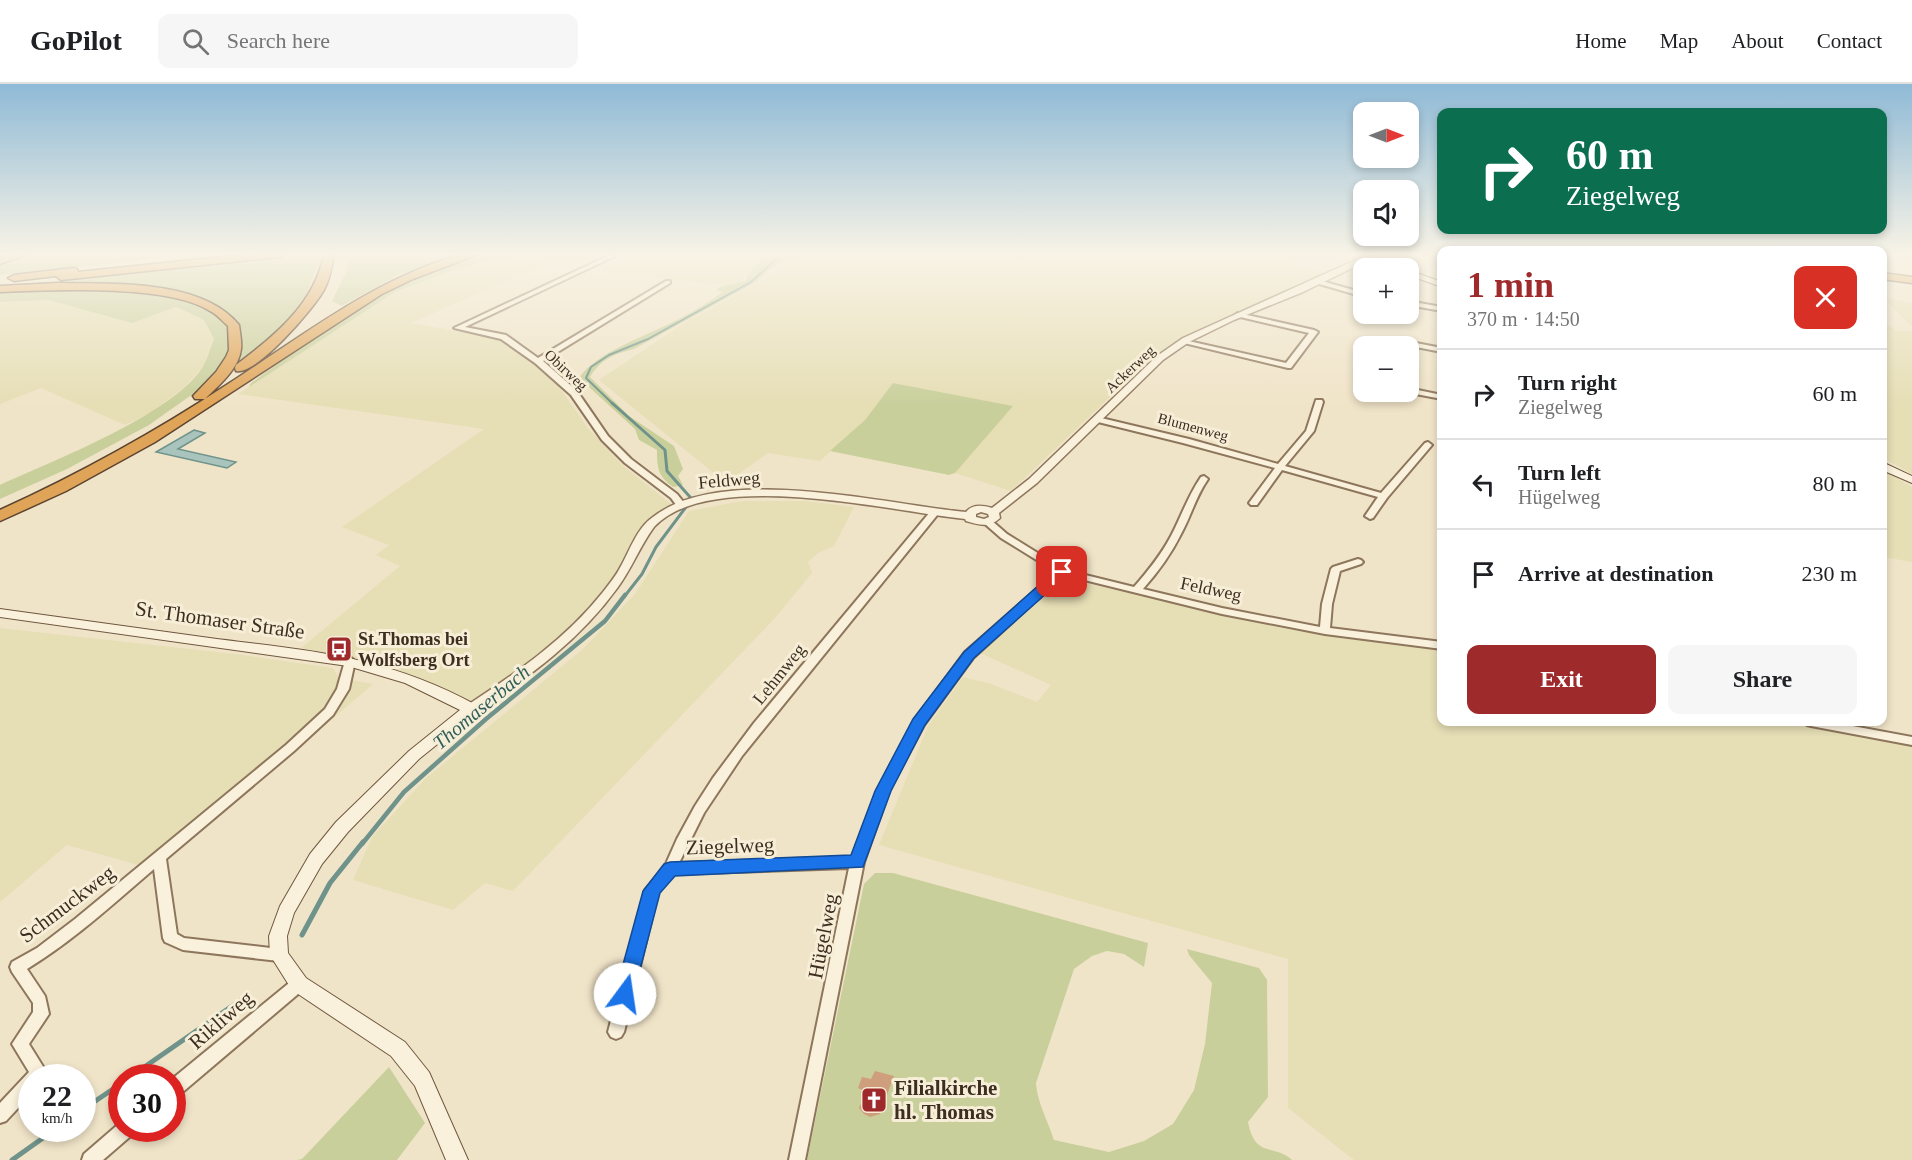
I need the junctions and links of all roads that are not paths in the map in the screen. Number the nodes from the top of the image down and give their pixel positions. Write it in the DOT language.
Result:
graph roads {
  1 [pos="206,304"];
  2 [pos="308,304"];
  3 [pos="317,304"];
  4 [pos="356,304"];
  5 [pos="509,304"];
  6 [pos="631,304"];
  7 [pos="1264,304"];
  8 [pos="1419,305"];
  9 [pos="1437,308"];
  10 [pos="1238,315"];
  11 [pos="1184,342"];
  12 [pos="1419,345"];
  13 [pos="1437,349"];
  14 [pos="538,361"];
  15 [pos="1419,393"];
  16 [pos="200,396"];
  17 [pos="1437,397"];
  18 [pos="1319,402"];
  19 [pos="1097,419"];
  20 [pos="168,426"];
  21 [pos="1428,445"];
  22 [pos="1280,467"];
  23 [pos="1887,468"];
  24 [pos="1204,479"];
  25 [pos="1912,480"];
  26 [pos="1383,496"];
  27 [pos="1254,503"];
  28 [pos="680,504"];
  29 [pos="0,509"];
  30 [pos="933,514"];
  31 [pos="0,516"];
  32 [pos="1370,516"];
  33 [pos="990,517"];
  34 [pos="1358,562"];
  35 [pos="1062,572"];
  36 [pos="1136,591"];
  37 [pos="0,613"];
  38 [pos="1325,631"];
  39 [pos="1437,645"];
  40 [pos="350,661"];
  41 [pos="471,709"];
  42 [pos="1832,726"];
  43 [pos="1912,741"];
  44 [pos="159,857"];
  45 [pos="857,862"];
  46 [pos="670,869"];
  47 [pos="279,955"];
  48 [pos="298,984"];
  49 [pos="615,1032"];
  50 [pos="33,1064"];
  51 [pos="186,1078"];
  52 [pos="18,1096"];
  53 [pos="0,1115"];
  54 [pos="111,1142"];
  55 [pos="90,1160"];
  56 [pos="457,1160"];
  57 [pos="797,1160"];
  1 -- 16 [label="highway"];
  2 -- 16 [label="highway"];
  3 -- 20 [label="highway"];
  4 -- 20 [label="highway"];
  5 -- 14 [label="street, Obirweg"];
  6 -- 14 [label="street"];
  7 -- 10 [label="street, Ackerweg"];
  8 -- 9 [label="street"];
  10 -- 11 [label="street, Ackerweg"];
  10 -- 11 [label="street"];
  11 -- 19 [label="street, Ackerweg"];
  12 -- 13 [label="street"];
  14 -- 28 [label="street, Obirweg"];
  15 -- 17 [label="street"];
  16 -- 29 [label="highway"];
  18 -- 22 [label="street"];
  19 -- 22 [label="street, Blumenweg"];
  19 -- 33 [label="street, Ackerweg"];
  20 -- 31 [label="highway"];
  21 -- 26 [label="street"];
  22 -- 26 [label="street, Blumenweg"];
  22 -- 27 [label="street"];
  23 -- 25 [label="main road"];
  24 -- 36 [label="street"];
  26 -- 32 [label="street"];
  28 -- 30 [label="street, Feldweg"];
  28 -- 41 [label="street, Feldweg"];
  30 -- 33 [label="street, Feldweg"];
  30 -- 46 [label="street, Lehmweg"];
  33 -- 35 [label="street, Feldweg"];
  34 -- 38 [label="street"];
  35 -- 36 [label="street, Feldweg"];
  35 -- 45 [label="street, Hügelweg"];
  36 -- 38 [label="street, Feldweg"];
  37 -- 40 [label="main road, St. Thomaser Straße"];
  38 -- 39 [label="street, Feldweg"];
  40 -- 41 [label="main road, St. Thomaser Straße"];
  40 -- 44 [label="street, Schmuckweg"];
  41 -- 47 [label="main road"];
  42 -- 43 [label="street"];
  44 -- 47 [label="street"];
  44 -- 50 [label="street, Schmuckweg"];
  45 -- 46 [label="street, Ziegelweg"];
  45 -- 57 [label="street, Hügelweg"];
  46 -- 49 [label="street, Ziegelweg"];
  47 -- 48 [label="main road"];
  48 -- 51 [label="street, Rikliweg"];
  48 -- 56 [label="main road"];
  52 -- 53 [label="street"];
  54 -- 55 [label="street"];
}
